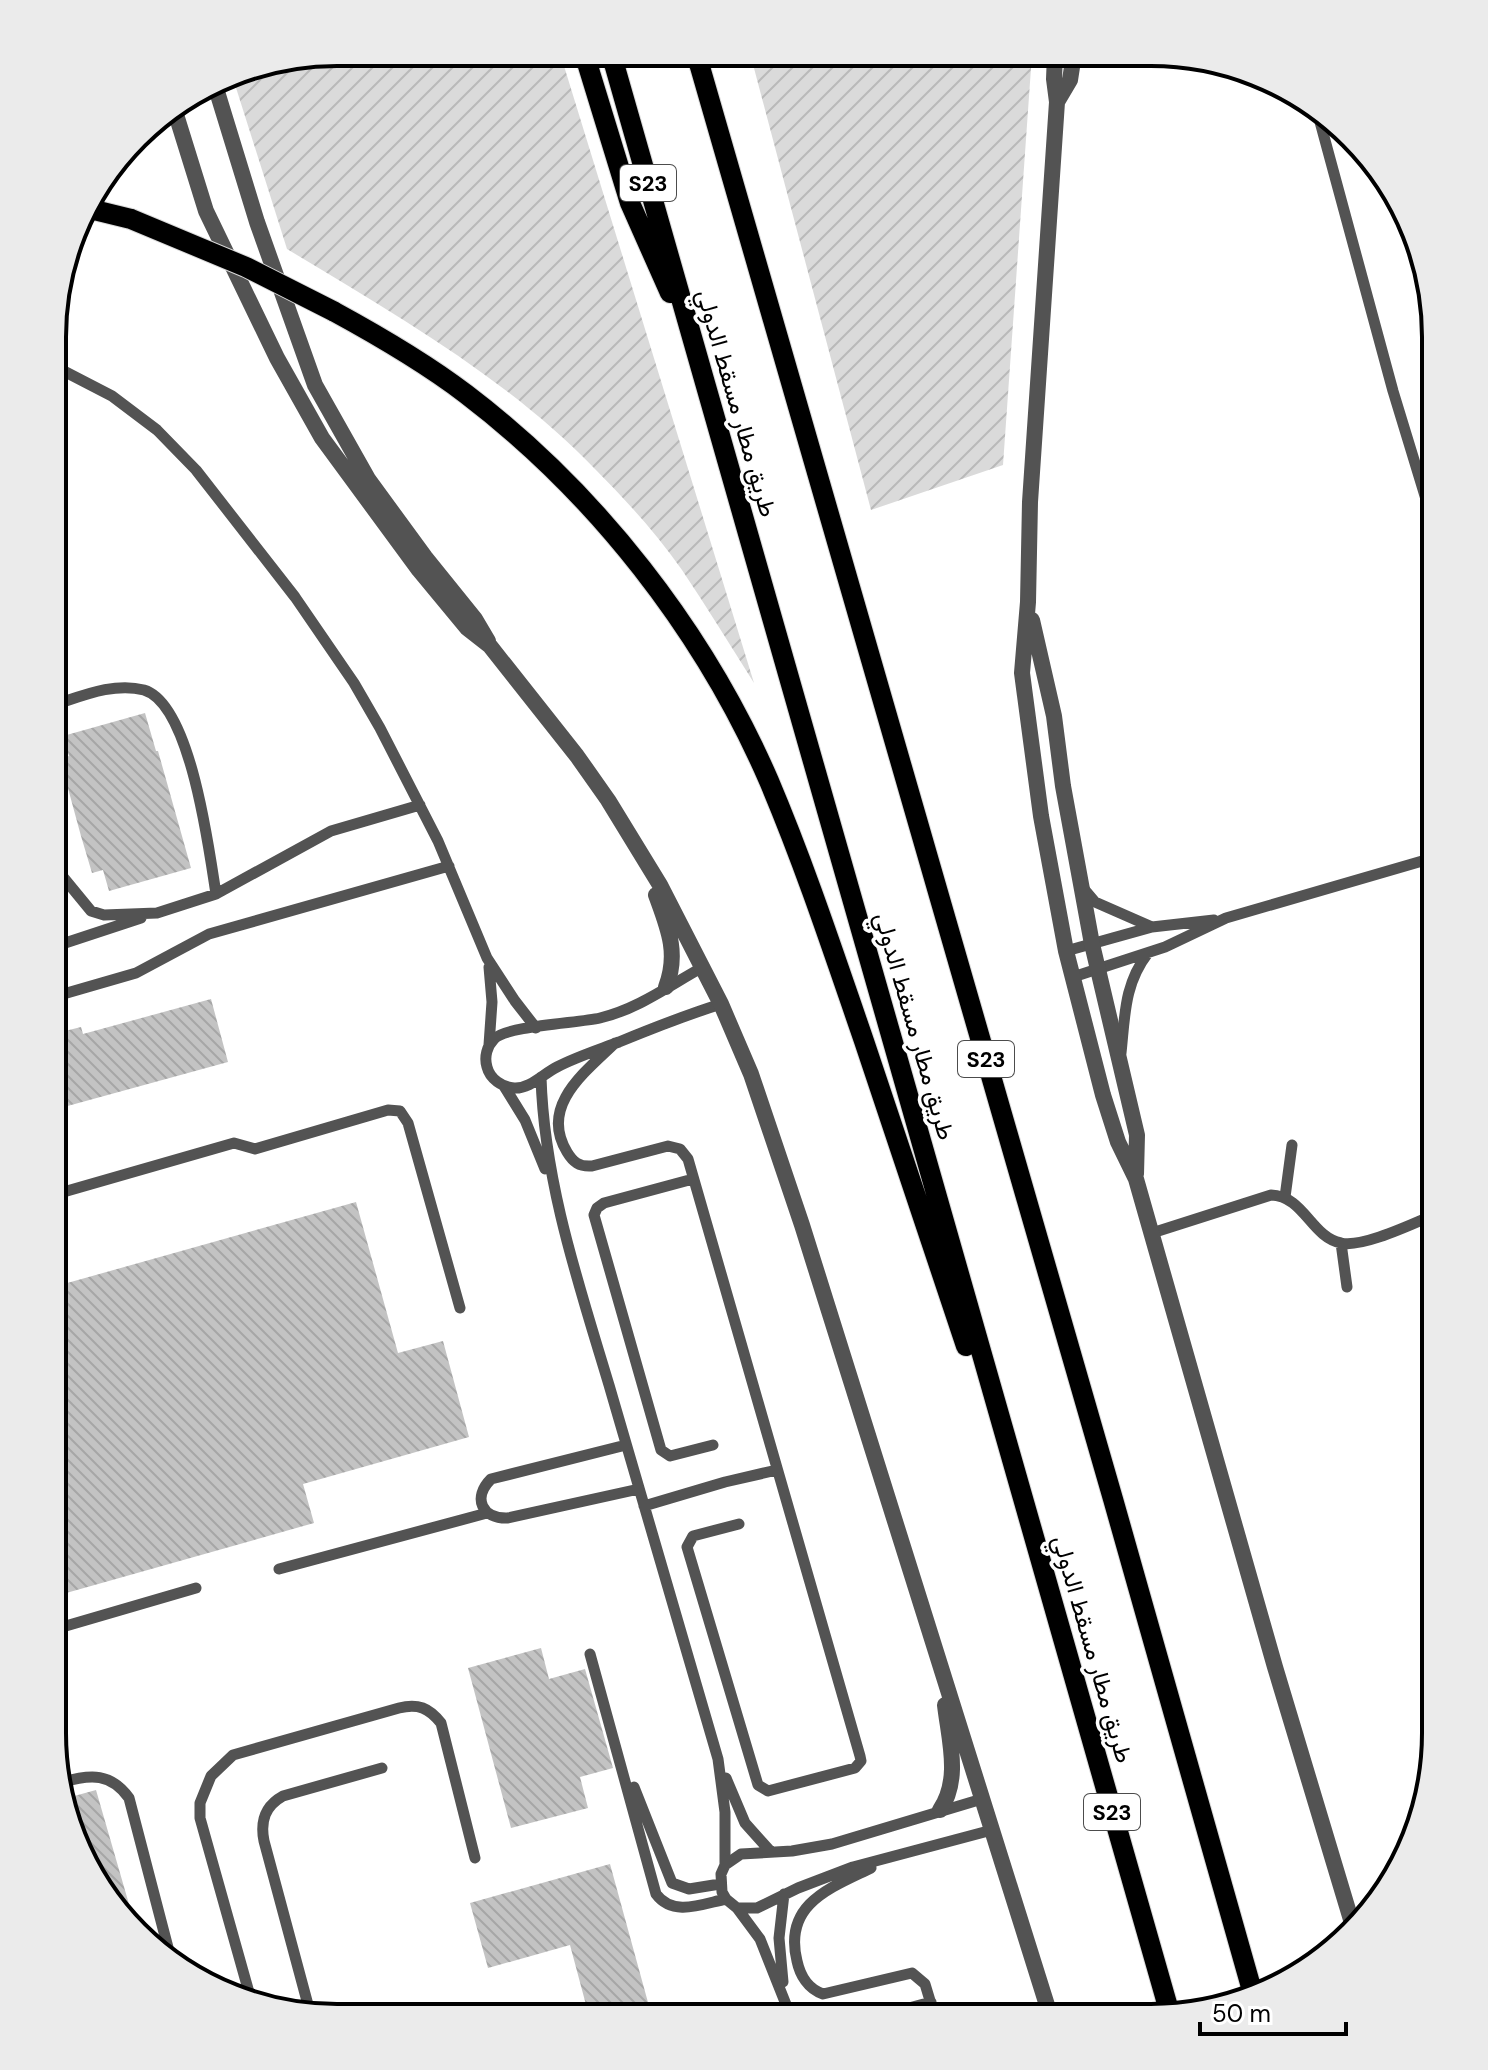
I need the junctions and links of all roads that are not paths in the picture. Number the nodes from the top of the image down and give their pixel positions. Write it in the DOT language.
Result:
graph roads {
  1 [pos="588,66"];
  2 [pos="615,66"];
  3 [pos="702,66"];
  4 [pos="1055,66"];
  5 [pos="1072,66"];
  6 [pos="218,94"];
  7 [pos="1057,102"];
  8 [pos="177,119"];
  9 [pos="1321,127"];
  10 [pos="98,211"];
  11 [pos="684,313"];
  12 [pos="66,371"];
  13 [pos="1422,486"];
  14 [pos="1028,602"];
  15 [pos="490,646"];
  16 [pos="66,702"];
  17 [pos="420,805"];
  18 [pos="636,845"];
  19 [pos="1422,861"];
  20 [pos="449,866"];
  21 [pos="66,881"];
  22 [pos="1082,886"];
  23 [pos="216,894"];
  24 [pos="157,913"];
  25 [pos="1226,918"];
  26 [pos="1152,927"];
  27 [pos="66,943"];
  28 [pos="1092,944"];
  29 [pos="1066,951"];
  30 [pos="1148,953"];
  31 [pos="487,958"];
  32 [pos="703,967"];
  33 [pos="1098,969"];
  34 [pos="1073,977"];
  35 [pos="666,987"];
  36 [pos="66,993"];
  37 [pos="721,1004"];
  38 [pos="536,1028"];
  39 [pos="615,1043"];
  40 [pos="489,1045"];
  41 [pos="1120,1062"];
  42 [pos="541,1077"];
  43 [pos="504,1086"];
  44 [pos="1292,1145"];
  45 [pos="693,1179"];
  46 [pos="1136,1179"];
  47 [pos="553,1183"];
  48 [pos="66,1191"];
  49 [pos="1285,1197"];
  50 [pos="1421,1220"];
  51 [pos="1152,1233"];
  52 [pos="1341,1243"];
  53 [pos="1347,1287"];
  54 [pos="460,1308"];
  55 [pos="626,1445"];
  56 [pos="713,1445"];
  57 [pos="777,1470"];
  58 [pos="639,1489"];
  59 [pos="644,1506"];
  60 [pos="487,1513"];
  61 [pos="739,1524"];
  62 [pos="279,1569"];
  63 [pos="196,1588"];
  64 [pos="1055,1611"];
  65 [pos="66,1626"];
  66 [pos="590,1654"];
  67 [pos="941,1667"];
  68 [pos="614,1738"];
  69 [pos="718,1759"];
  70 [pos="382,1768"];
  71 [pos="70,1780"];
  72 [pos="982,1799"];
  73 [pos="940,1810"];
  74 [pos="992,1830"];
  75 [pos="771,1852"];
  76 [pos="896,1855"];
  77 [pos="475,1858"];
  78 [pos="725,1865"];
  79 [pos="720,1884"];
  80 [pos="784,1894"];
  81 [pos="726,1899"];
  82 [pos="737,1908"];
  83 [pos="1350,1917"];
  84 [pos="167,1943"];
  85 [pos="1250,1985"];
  86 [pos="248,1989"];
  87 [pos="307,2002"];
  88 [pos="931,2002"];
  89 [pos="787,2003"];
  90 [pos="1167,2003"];
  91 [pos="924,2004"];
  92 [pos="1047,2004"];
  1 -- 11 [label="main road"];
  2 -- 11 [label="main road, طريق مطار مسقط الدولي / S23"];
  3 -- 85 [label="main road, S23"];
  4 -- 7 [label="street"];
  5 -- 7 [label="street"];
  6 -- 15 [label="street"];
  7 -- 14 [label="street"];
  8 -- 15 [label="street"];
  9 -- 13 [label="lane"];
  10 -- 64 [label="main road, bridge"];
  11 -- 64 [label="main road, طريق مطار مسقط الدولي / S23"];
  12 -- 17 [label="lane"];
  14 -- 22 [label="street"];
  14 -- 29 [label="street"];
  15 -- 18 [label="street"];
  16 -- 23 [label="lane"];
  17 -- 20 [label="lane"];
  17 -- 23 [label="lane"];
  18 -- 32 [label="street"];
  18 -- 35 [label="street"];
  19 -- 25 [label="lane"];
  20 -- 31 [label="lane"];
  20 -- 36 [label="lane"];
  21 -- 24 [label="lane"];
  22 -- 26 [label="lane"];
  22 -- 28 [label="street"];
  23 -- 24 [label="lane"];
  24 -- 27 [label="lane"];
  25 -- 26 [label="lane"];
  25 -- 30 [label="lane"];
  26 -- 28 [label="lane"];
  28 -- 29 [label="lane"];
  28 -- 33 [label="street"];
  29 -- 34 [label="street"];
  30 -- 33 [label="lane"];
  30 -- 41 [label="lane"];
  31 -- 38 [label="lane"];
  31 -- 40 [label="lane"];
  32 -- 35 [label="lane"];
  32 -- 37 [label="street"];
  33 -- 34 [label="lane"];
  33 -- 41 [label="street"];
  34 -- 46 [label="street"];
  35 -- 38 [label="lane"];
  37 -- 39 [label="lane"];
  37 -- 67 [label="street"];
  38 -- 40 [label="lane"];
  39 -- 42 [label="lane"];
  39 -- 45 [label="lane"];
  40 -- 43 [label="lane"];
  41 -- 46 [label="street"];
  42 -- 43 [label="lane"];
  42 -- 47 [label="lane"];
  43 -- 47 [label="lane"];
  44 -- 49 [label="lane"];
  45 -- 56 [label="lane"];
  45 -- 57 [label="lane"];
  46 -- 51 [label="street"];
  47 -- 55 [label="lane"];
  48 -- 54 [label="lane"];
  49 -- 51 [label="lane"];
  49 -- 52 [label="lane"];
  50 -- 52 [label="lane"];
  51 -- 83 [label="street"];
  52 -- 53 [label="lane"];
  55 -- 58 [label="lane"];
  55 -- 60 [label="lane"];
  57 -- 59 [label="lane"];
  57 -- 61 [label="lane"];
  58 -- 59 [label="lane"];
  58 -- 60 [label="lane"];
  59 -- 69 [label="lane"];
  60 -- 62 [label="lane"];
  63 -- 65 [label="lane"];
  64 -- 90 [label="main road, طريق مطار مسقط الدولي / S23"];
  66 -- 68 [label="lane"];
  67 -- 72 [label="street"];
  67 -- 73 [label="street"];
  68 -- 79 [label="lane"];
  68 -- 81 [label="lane"];
  69 -- 75 [label="lane"];
  69 -- 78 [label="lane"];
  70 -- 87 [label="lane"];
  71 -- 84 [label="lane"];
  72 -- 73 [label="lane"];
  72 -- 74 [label="street"];
  73 -- 75 [label="lane"];
  74 -- 76 [label="lane"];
  74 -- 92 [label="street"];
  75 -- 78 [label="lane"];
  76 -- 80 [label="lane"];
  76 -- 88 [label="lane"];
  77 -- 86 [label="lane"];
  78 -- 79 [label="lane"];
  79 -- 81 [label="lane"];
  80 -- 82 [label="lane"];
  80 -- 89 [label="lane"];
  81 -- 82 [label="lane"];
  82 -- 89 [label="lane"];
  88 -- 91 [label="lane"];
}
